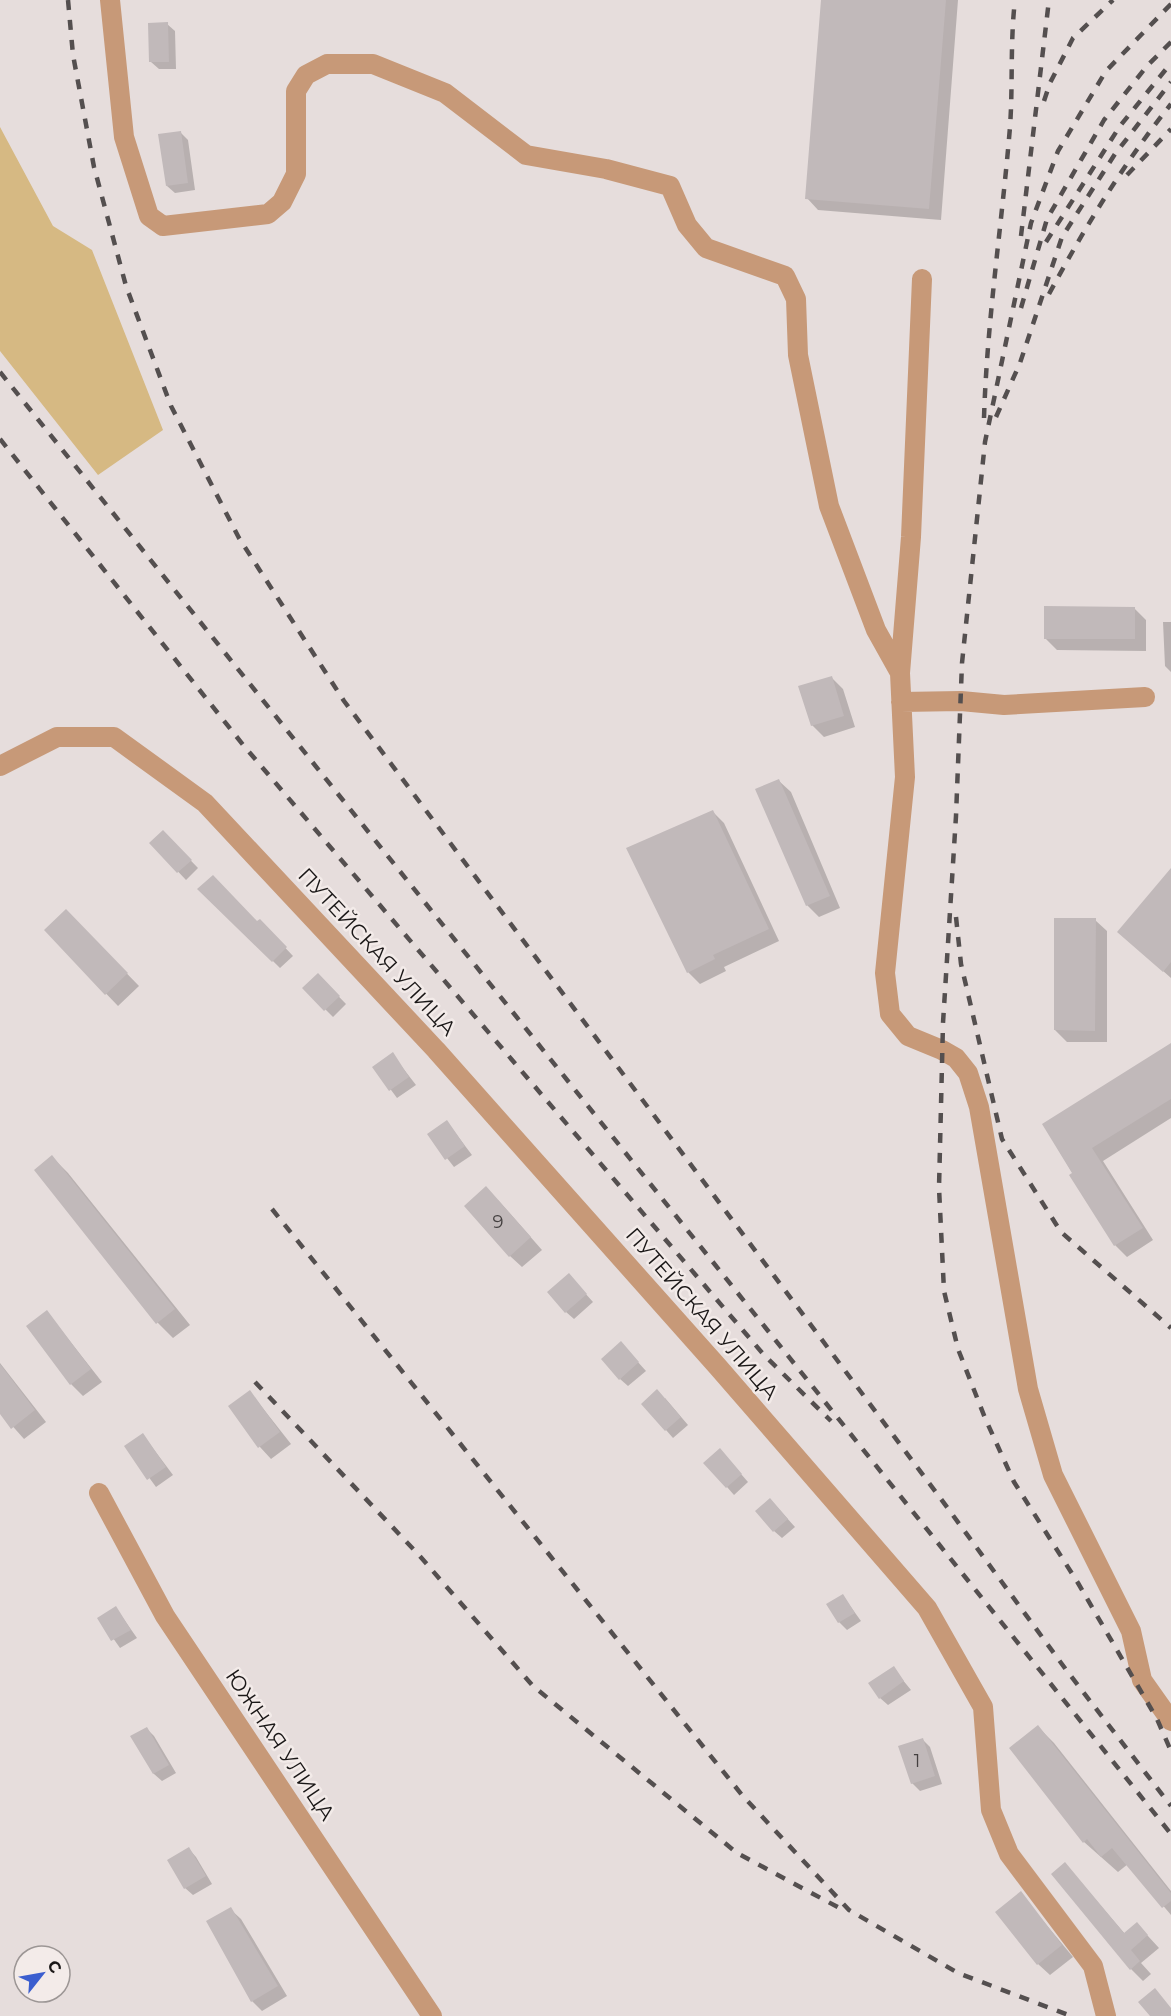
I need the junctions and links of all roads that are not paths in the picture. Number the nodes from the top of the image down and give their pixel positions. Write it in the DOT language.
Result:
graph roads {
  1 [pos="110,0"];
  2 [pos="922,279"];
  3 [pos="900,673"];
  4 [pos="1145,697"];
  5 [pos="901,702"];
  6 [pos="0,766"];
  7 [pos="99,1493"];
  8 [pos="1171,1721"];
  9 [pos="432,2016"];
  10 [pos="1106,2016"];
  1 -- 3 [label="street"];
  2 -- 3 [label="street"];
  3 -- 5 [label="street"];
  4 -- 5 [label="street"];
  5 -- 8 [label="street"];
  6 -- 10 [label="street, ПУТЕЙСКАЯ УЛИЦА"];
  7 -- 9 [label="street, ЮЖНАЯ УЛИЦА"];
}
